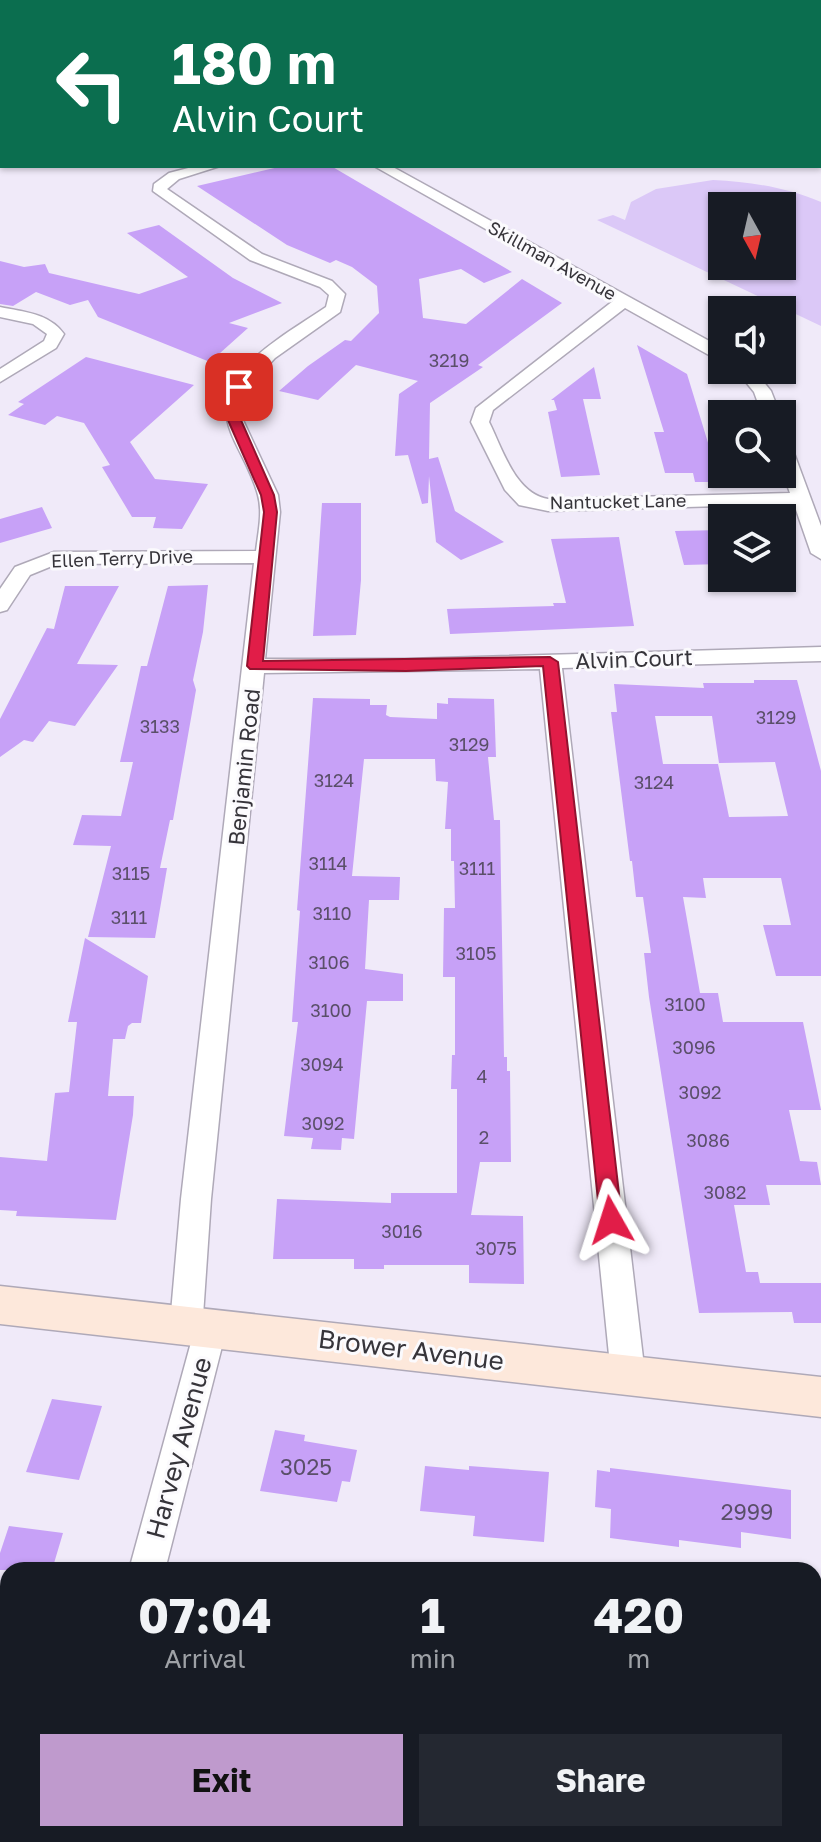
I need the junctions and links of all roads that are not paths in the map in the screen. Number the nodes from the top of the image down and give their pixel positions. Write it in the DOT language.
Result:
graph roads {
  1 [pos="206,168"];
  2 [pos="385,168"];
  3 [pos="624,301"];
  4 [pos="0,312"];
  5 [pos="708,347"];
  6 [pos="0,377"];
  7 [pos="796,484"];
  8 [pos="801,498"];
  9 [pos="821,553"];
  10 [pos="266,557"];
  11 [pos="0,606"];
  12 [pos="821,654"];
  13 [pos="550,662"];
  14 [pos="255,666"];
  15 [pos="0,1305"];
  16 [pos="199,1325"];
  17 [pos="628,1375"];
  18 [pos="821,1397"];
  19 [pos="149,1562"];
  1 -- 10 [label="street, Benjamin Road"];
  2 -- 3 [label="street, Skillman Avenue"];
  3 -- 5 [label="street, Skillman Avenue"];
  3 -- 8 [label="street, Nantucket Lane"];
  4 -- 6 [label="street"];
  7 -- 8 [label="street"];
  8 -- 9 [label="street"];
  10 -- 11 [label="street, Ellen Terry Drive"];
  10 -- 14 [label="street, Benjamin Road"];
  12 -- 13 [label="street, Alvin Court"];
  13 -- 14 [label="street, Alvin Court"];
  13 -- 17 [label="street"];
  14 -- 16 [label="street, Benjamin Road"];
  15 -- 16 [label="main road, Brower Avenue"];
  16 -- 17 [label="main road, Brower Avenue"];
  16 -- 19 [label="street, Harvey Avenue"];
  17 -- 18 [label="main road, Brower Avenue"];
}
